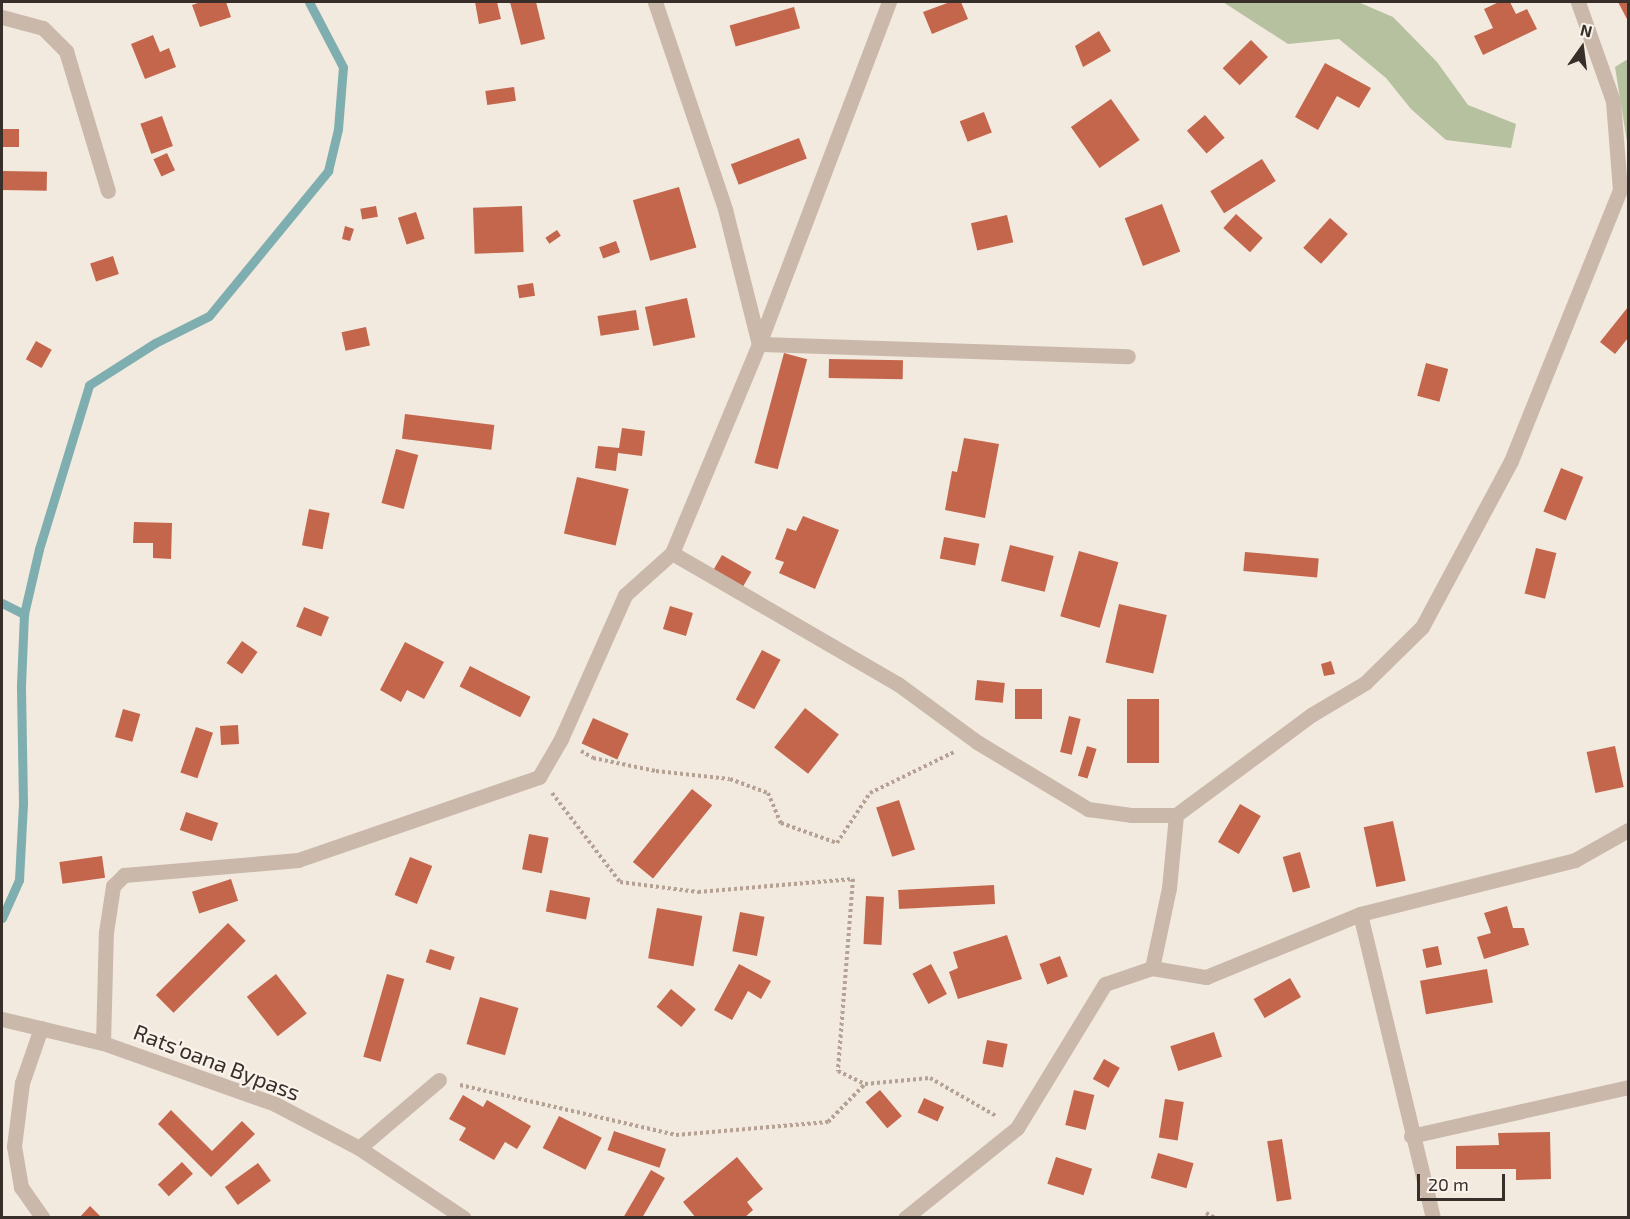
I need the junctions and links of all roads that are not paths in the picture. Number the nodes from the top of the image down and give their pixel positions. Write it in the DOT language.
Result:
graph roads {
  1 [pos="655,2"];
  2 [pos="889,2"];
  3 [pos="1578,2"];
  4 [pos="2,17"];
  5 [pos="108,191"];
  6 [pos="759,344"];
  7 [pos="1128,356"];
  8 [pos="672,553"];
  9 [pos="1176,815"];
  10 [pos="1629,830"];
  11 [pos="1360,914"];
  12 [pos="1152,968"];
  13 [pos="2,1019"];
  14 [pos="40,1028"];
  15 [pos="103,1043"];
  16 [pos="439,1080"];
  17 [pos="1629,1087"];
  18 [pos="1411,1136"];
  19 [pos="359,1148"];
  20 [pos="446,1214"];
  21 [pos="43,1218"];
  22 [pos="464,1218"];
  23 [pos="904,1218"];
  24 [pos="1433,1218"];
  1 -- 6 [label="street"];
  2 -- 6 [label="street"];
  3 -- 9 [label="street"];
  4 -- 5 [label="street"];
  6 -- 7 [label="street"];
  6 -- 8 [label="street"];
  8 -- 9 [label="street"];
  8 -- 15 [label="street"];
  9 -- 12 [label="street"];
  10 -- 11 [label="street"];
  11 -- 12 [label="street"];
  11 -- 18 [label="street"];
  12 -- 23 [label="street"];
  13 -- 14 [label="street, Rats'oana Bypass"];
  14 -- 15 [label="street, Rats'oana Bypass"];
  14 -- 21 [label="street"];
  15 -- 19 [label="street, Rats'oana Bypass"];
  16 -- 19 [label="street"];
  17 -- 18 [label="street"];
  18 -- 24 [label="street"];
  19 -- 20 [label="street, Rats'oana Bypass"];
  20 -- 22 [label="street, Rats'oana Bypass"];
}
